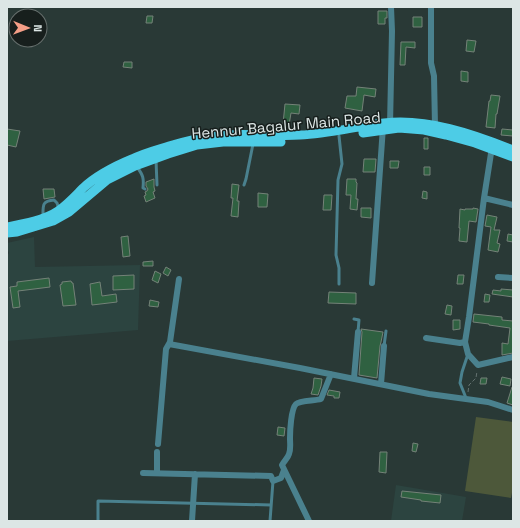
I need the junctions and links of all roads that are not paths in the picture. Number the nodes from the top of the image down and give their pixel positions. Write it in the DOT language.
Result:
graph roads {
  1 [pos="391,7"];
  2 [pos="431,7"];
  3 [pos="386,126"];
  4 [pos="436,126"];
  5 [pos="339,136"];
  6 [pos="253,142"];
  7 [pos="493,146"];
  8 [pos="513,150"];
  9 [pos="513,156"];
  10 [pos="156,158"];
  11 [pos="135,166"];
  12 [pos="157,185"];
  13 [pos="244,185"];
  14 [pos="145,189"];
  15 [pos="484,198"];
  16 [pos="513,205"];
  17 [pos="60,210"];
  18 [pos="43,218"];
  19 [pos="7,227"];
  20 [pos="7,233"];
  21 [pos="498,277"];
  22 [pos="513,278"];
  23 [pos="179,279"];
  24 [pos="372,283"];
  25 [pos="339,284"];
  26 [pos="354,319"];
  27 [pos="386,331"];
  28 [pos="358,332"];
  29 [pos="426,338"];
  30 [pos="465,342"];
  31 [pos="169,344"];
  32 [pos="384,346"];
  33 [pos="468,354"];
  34 [pos="513,357"];
  35 [pos="331,374"];
  36 [pos="354,378"];
  37 [pos="381,384"];
  38 [pos="467,396"];
  39 [pos="513,410"];
  40 [pos="158,444"];
  41 [pos="157,452"];
  42 [pos="284,470"];
  43 [pos="143,473"];
  44 [pos="157,473"];
  45 [pos="195,474"];
  46 [pos="273,481"];
  47 [pos="194,503"];
  48 [pos="271,505"];
  49 [pos="98,521"];
  50 [pos="192,521"];
  51 [pos="270,521"];
  52 [pos="309,521"];
  1 -- 3 [label="street"];
  2 -- 4 [label="street"];
  3 -- 4 [label="main road, Hennur Bagalur Main Road"];
  3 -- 5 [label="main road, Hennur Bagalur Main Road"];
  3 -- 7 [label="main road, Hennur Bagalur Main Road"];
  3 -- 17 [label="main road, Hennur Bagalur Main Road"];
  3 -- 24 [label="street"];
  4 -- 7 [label="main road, Hennur Bagalur Main Road"];
  5 -- 6 [label="main road, Hennur Bagalur Main Road"];
  5 -- 25 [label="lane"];
  6 -- 10 [label="main road, Hennur Bagalur Main Road"];
  6 -- 13 [label="lane"];
  7 -- 8 [label="main road, Hennur Bagalur Main Road"];
  7 -- 9 [label="main road, Hennur Bagalur Main Road"];
  7 -- 15 [label="street"];
  10 -- 11 [label="main road, Hennur Bagalur Main Road"];
  10 -- 12 [label="lane"];
  11 -- 14 [label="lane"];
  11 -- 20 [label="main road, Hennur Bagalur Main Road"];
  15 -- 16 [label="street"];
  15 -- 30 [label="street"];
  17 -- 18 [label="main road, Hennur Bagalur Main Road"];
  17 -- 18 [label="lane"];
  18 -- 19 [label="main road, Hennur Bagalur Main Road"];
  21 -- 22 [label="street"];
  23 -- 31 [label="street"];
  26 -- 28 [label="lane"];
  27 -- 32 [label="lane"];
  28 -- 36 [label="street"];
  29 -- 30 [label="street"];
  30 -- 33 [label="street"];
  31 -- 35 [label="street"];
  31 -- 40 [label="street"];
  32 -- 37 [label="street"];
  33 -- 34 [label="street"];
  33 -- 38 [label="lane"];
  35 -- 36 [label="street"];
  35 -- 42 [label="street"];
  36 -- 37 [label="street"];
  37 -- 38 [label="street"];
  38 -- 39 [label="street"];
  41 -- 44 [label="street"];
  42 -- 46 [label="street"];
  42 -- 52 [label="street"];
  43 -- 44 [label="street"];
  44 -- 45 [label="street"];
  45 -- 46 [label="street"];
  45 -- 47 [label="street"];
  46 -- 48 [label="lane"];
  47 -- 48 [label="lane"];
  47 -- 49 [label="lane"];
  47 -- 50 [label="street"];
  48 -- 51 [label="lane"];
}
